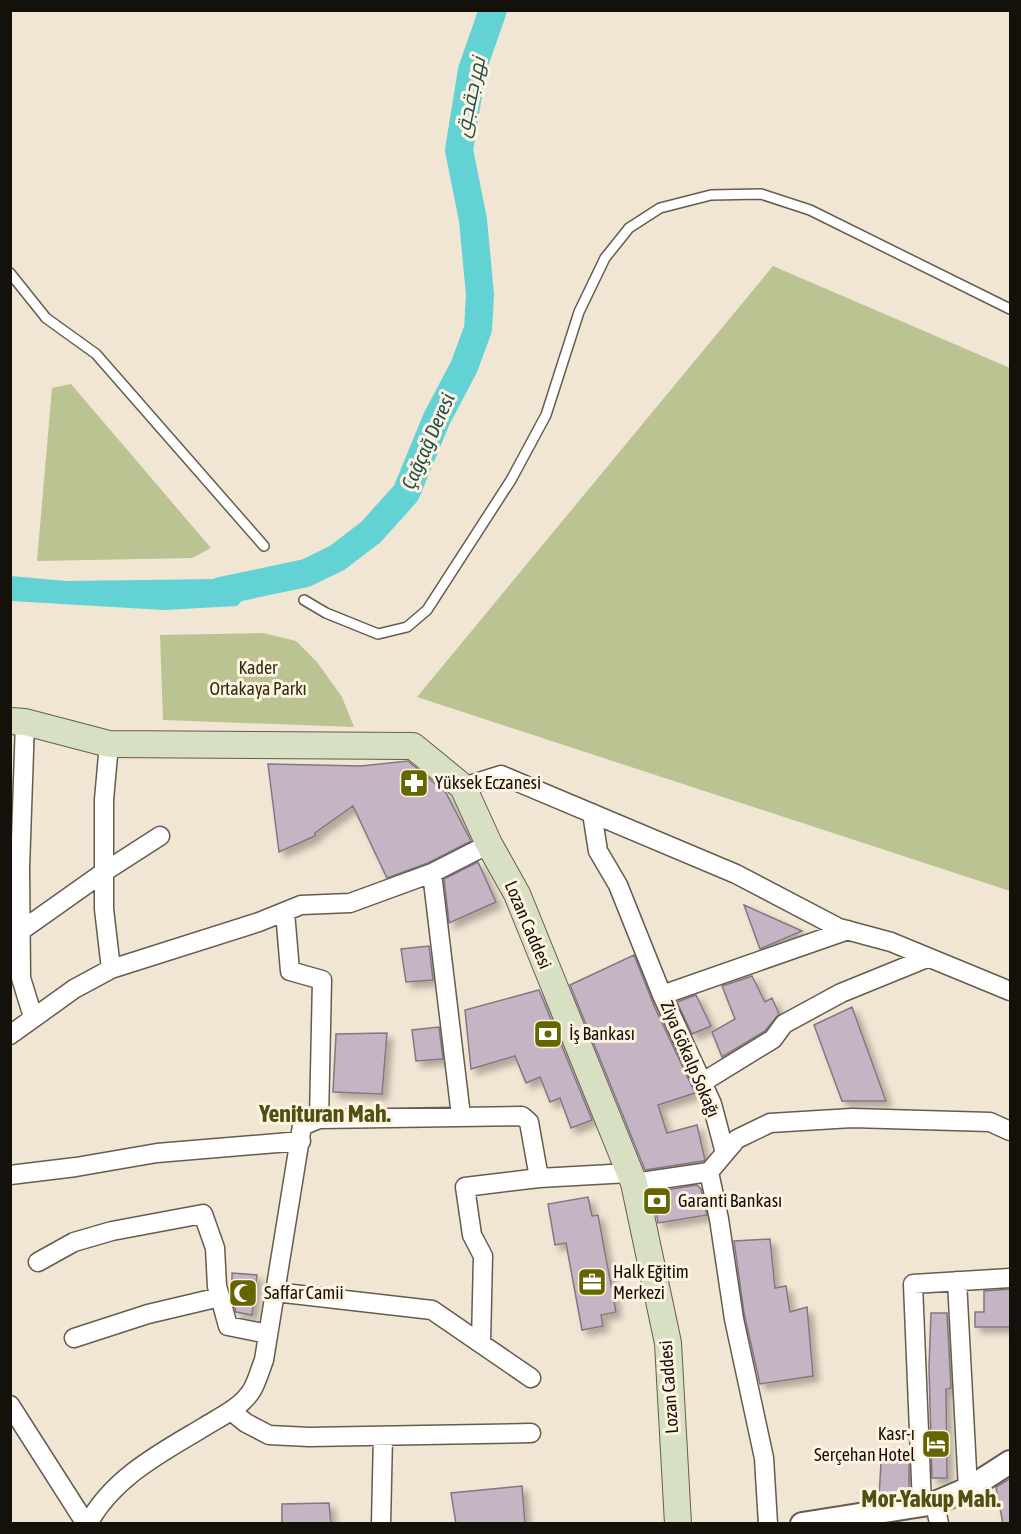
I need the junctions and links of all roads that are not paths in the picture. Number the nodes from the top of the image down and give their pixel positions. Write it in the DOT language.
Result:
graph roads {
  1 [pos="10,273"];
  2 [pos="1011,309"];
  3 [pos="264,546"];
  4 [pos="304,600"];
  5 [pos="17,722"];
  6 [pos="108,744"];
  7 [pos="463,787"];
  8 [pos="592,813"];
  9 [pos="160,836"];
  10 [pos="489,844"];
  11 [pos="104,872"];
  12 [pos="432,873"];
  13 [pos="285,912"];
  14 [pos="848,930"];
  15 [pos="16,935"];
  16 [pos="927,958"];
  17 [pos="111,969"];
  18 [pos="1011,991"];
  19 [pos="662,995"];
  20 [pos="33,1017"];
  21 [pos="10,1035"];
  22 [pos="703,1082"];
  23 [pos="461,1116"];
  24 [pos="319,1119"];
  25 [pos="1011,1131"];
  26 [pos="301,1141"];
  27 [pos="725,1153"];
  28 [pos="709,1172"];
  29 [pos="10,1175"];
  30 [pos="539,1178"];
  31 [pos="631,1178"];
  32 [pos="38,1262"];
  33 [pos="1011,1278"];
  34 [pos="957,1281"];
  35 [pos="275,1292"];
  36 [pos="220,1298"];
  37 [pos="268,1334"];
  38 [pos="74,1338"];
  39 [pos="481,1343"];
  40 [pos="531,1378"];
  41 [pos="10,1404"];
  42 [pos="231,1411"];
  43 [pos="531,1433"];
  44 [pos="383,1436"];
  45 [pos="1011,1462"];
  46 [pos="968,1489"];
  47 [pos="932,1511"];
  48 [pos="87,1524"];
  49 [pos="381,1524"];
  50 [pos="678,1524"];
  51 [pos="768,1524"];
  52 [pos="802,1524"];
  1 -- 3 [label="lane"];
  2 -- 4 [label="lane"];
  5 -- 6 [label="main road, Lozan Caddesi"];
  5 -- 15 [label="street"];
  6 -- 7 [label="main road, Lozan Caddesi"];
  6 -- 11 [label="street"];
  7 -- 8 [label="street"];
  7 -- 10 [label="main road, Lozan Caddesi"];
  8 -- 14 [label="street"];
  8 -- 19 [label="street, Ziya Gökalp Sokağı"];
  9 -- 11 [label="street"];
  10 -- 12 [label="street"];
  10 -- 31 [label="main road, Lozan Caddesi"];
  11 -- 15 [label="street"];
  11 -- 17 [label="street"];
  12 -- 13 [label="street"];
  12 -- 23 [label="street"];
  13 -- 17 [label="street"];
  13 -- 24 [label="street"];
  14 -- 16 [label="street"];
  14 -- 19 [label="street"];
  15 -- 20 [label="street"];
  16 -- 18 [label="street"];
  16 -- 22 [label="street"];
  17 -- 20 [label="street"];
  19 -- 22 [label="street, Ziya Gökalp Sokağı"];
  20 -- 21 [label="street"];
  22 -- 27 [label="street, Ziya Gökalp Sokağı"];
  23 -- 24 [label="street"];
  23 -- 30 [label="street"];
  24 -- 26 [label="street"];
  25 -- 27 [label="street"];
  26 -- 29 [label="street"];
  26 -- 35 [label="street"];
  27 -- 28 [label="street"];
  28 -- 31 [label="street"];
  28 -- 51 [label="street"];
  30 -- 31 [label="street"];
  30 -- 39 [label="street"];
  31 -- 50 [label="main road, Lozan Caddesi"];
  32 -- 36 [label="street"];
  33 -- 34 [label="street"];
  34 -- 46 [label="street"];
  34 -- 47 [label="street"];
  35 -- 37 [label="street"];
  35 -- 39 [label="street"];
  36 -- 37 [label="street"];
  36 -- 38 [label="street"];
  37 -- 42 [label="street"];
  39 -- 40 [label="street"];
  41 -- 48 [label="street"];
  42 -- 44 [label="street"];
  42 -- 48 [label="street"];
  43 -- 44 [label="street"];
  44 -- 49 [label="street"];
  45 -- 46 [label="street"];
  46 -- 47 [label="street"];
  47 -- 52 [label="street"];
}
